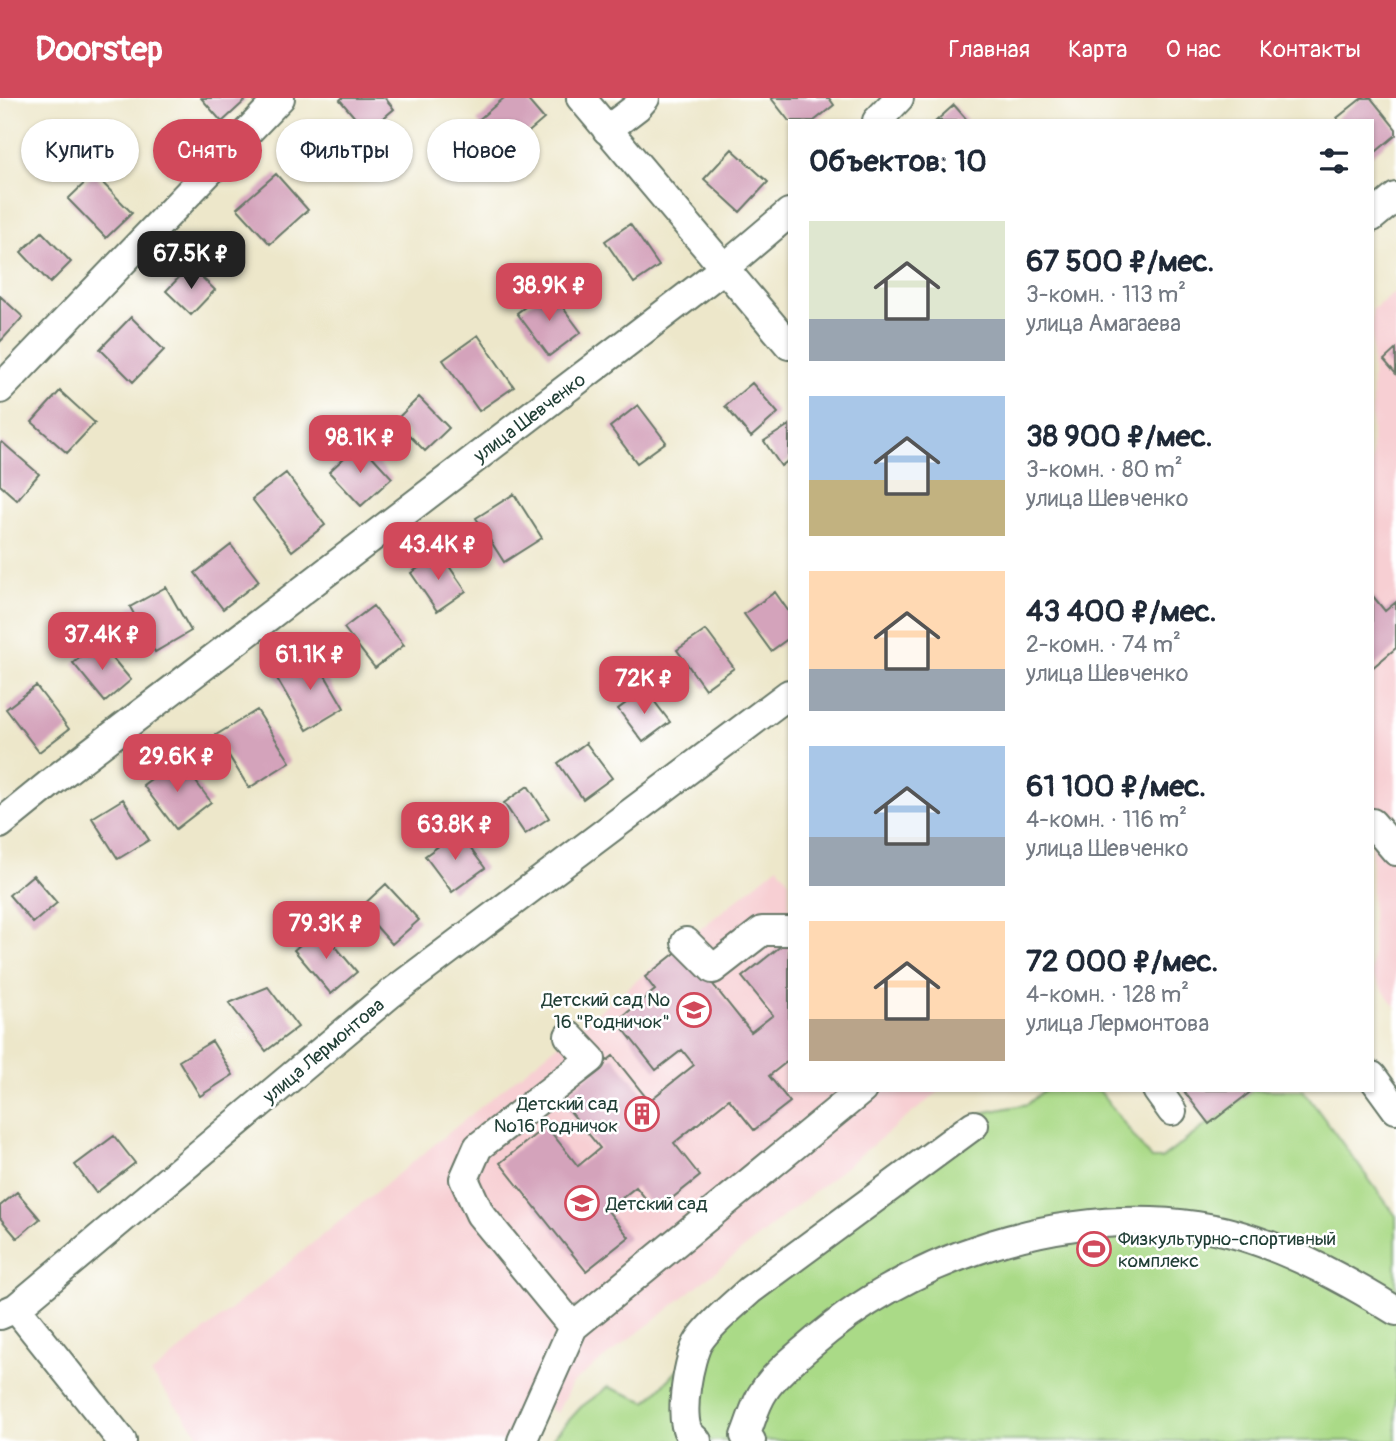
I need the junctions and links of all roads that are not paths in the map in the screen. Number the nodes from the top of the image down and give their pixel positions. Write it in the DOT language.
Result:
graph roads {
  1 [pos="280,98"];
  2 [pos="581,98"];
  3 [pos="645,98"];
  4 [pos="899,98"];
  5 [pos="879,119"];
  6 [pos="607,130"];
  7 [pos="1396,197"];
  8 [pos="788,214"];
  9 [pos="1374,215"];
  10 [pos="723,269"];
  11 [pos="788,344"];
  12 [pos="0,389"];
  13 [pos="788,695"];
  14 [pos="0,824"];
  15 [pos="1374,825"];
  16 [pos="1396,851"];
  17 [pos="788,931"];
  18 [pos="686,942"];
  19 [pos="569,1036"];
  20 [pos="1374,1079"];
  21 [pos="860,1092"];
  22 [pos="1396,1108"];
  23 [pos="974,1125"];
  24 [pos="8,1311"];
  25 [pos="1396,1311"];
  26 [pos="573,1327"];
  27 [pos="744,1439"];
  28 [pos="122,1441"];
  29 [pos="522,1441"];
  30 [pos="697,1441"];
  1 -- 12 [label="street"];
  2 -- 6 [label="street"];
  3 -- 6 [label="street"];
  4 -- 5 [label="street"];
  6 -- 10 [label="street"];
  7 -- 9 [label="street"];
  8 -- 10 [label="street, улица Шевченко"];
  10 -- 11 [label="street"];
  10 -- 14 [label="street, улица Шевченко"];
  13 -- 24 [label="street, улица Лермонтова"];
  15 -- 16 [label="street"];
  17 -- 18 [label="street"];
  19 -- 26 [label="street"];
  20 -- 22 [label="street"];
  21 -- 26 [label="street"];
  23 -- 30 [label="street"];
  24 -- 28 [label="street"];
  25 -- 27 [label="street"];
  26 -- 29 [label="street"];
}
